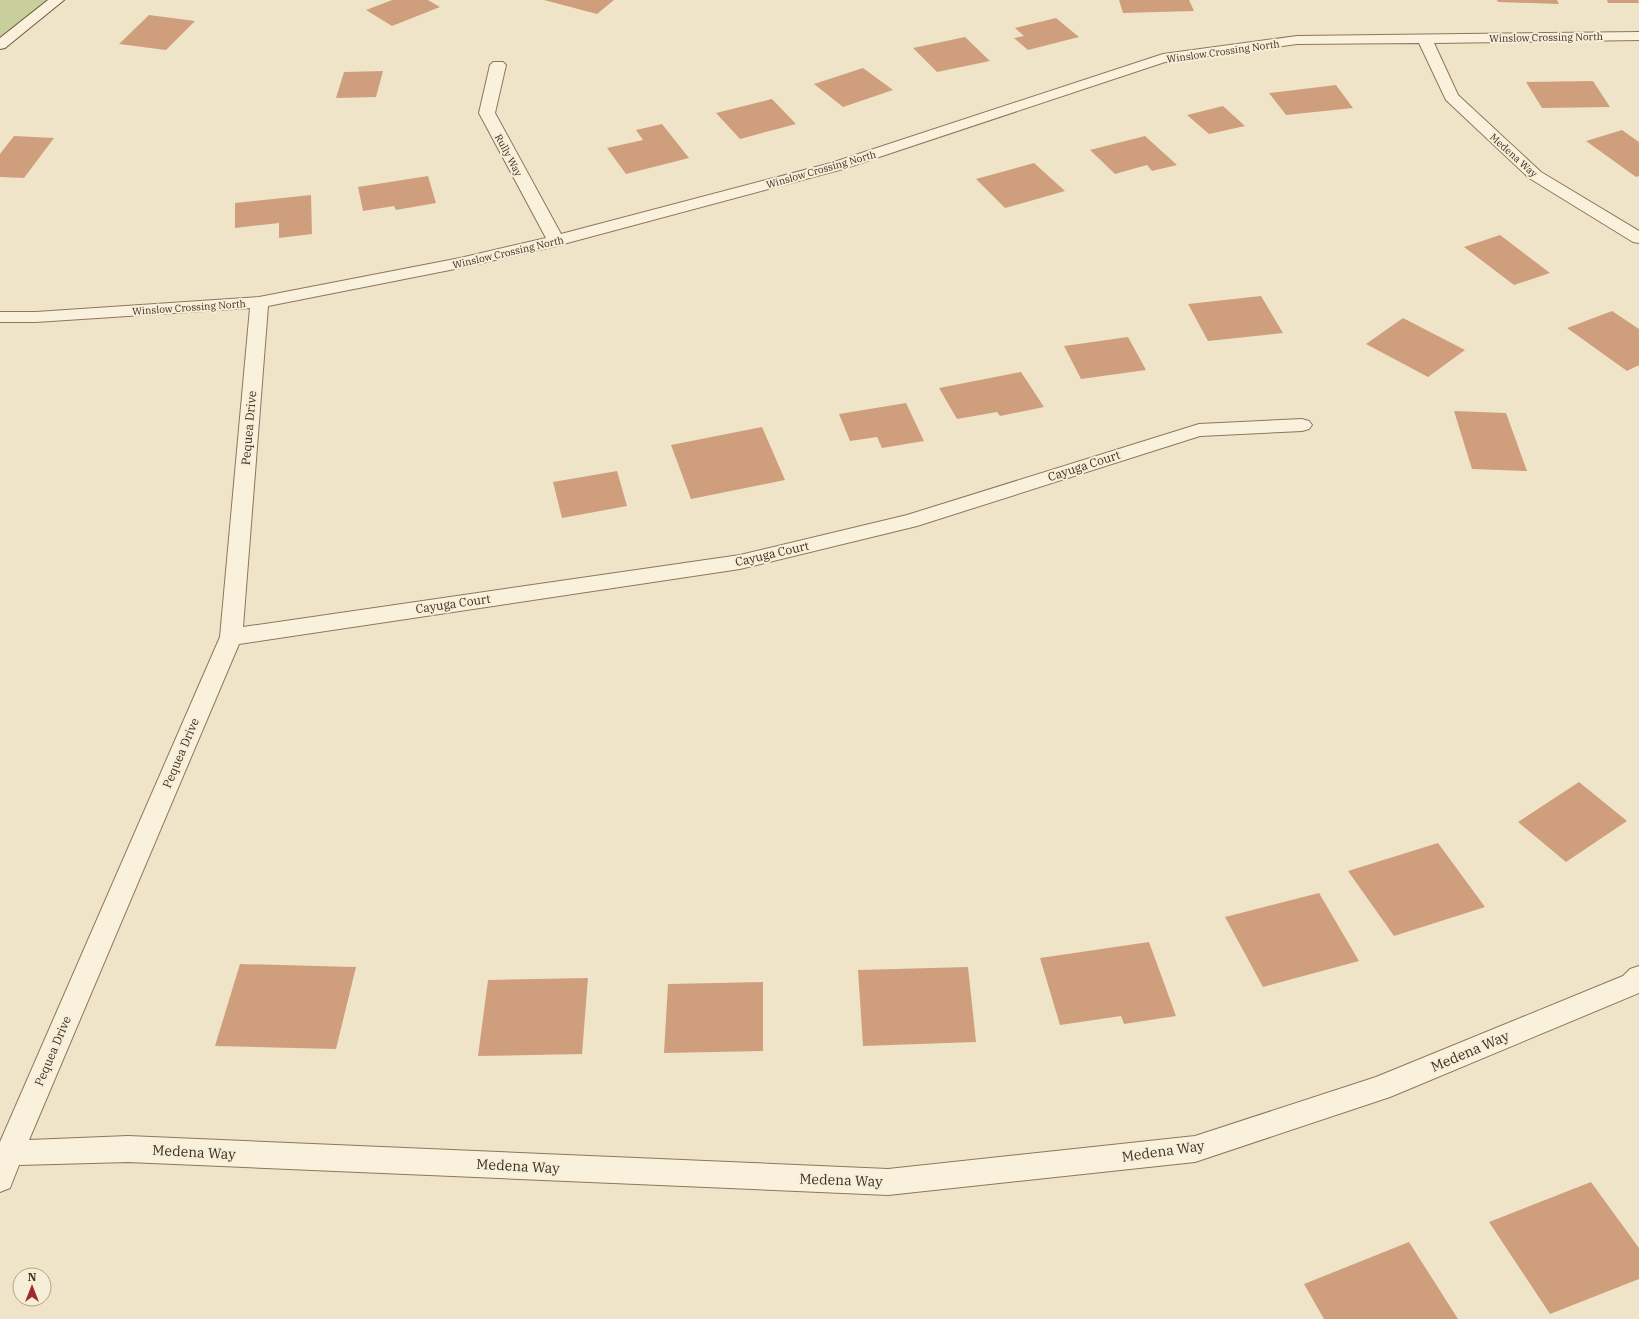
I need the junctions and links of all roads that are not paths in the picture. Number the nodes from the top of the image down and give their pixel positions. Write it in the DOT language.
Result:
graph roads {
  1 [pos="57,0"];
  2 [pos="1639,36"];
  3 [pos="1424,38"];
  4 [pos="0,45"];
  5 [pos="498,65"];
  6 [pos="1639,238"];
  7 [pos="556,241"];
  8 [pos="259,302"];
  9 [pos="0,318"];
  10 [pos="1302,425"];
  11 [pos="231,637"];
  12 [pos="1637,983"];
  13 [pos="9,1153"];
  14 [pos="0,1179"];
  1 -- 4 [label="street"];
  2 -- 3 [label="street, Winslow Crossing North"];
  3 -- 6 [label="street, Medena Way"];
  3 -- 7 [label="street, Winslow Crossing North"];
  5 -- 7 [label="street, Rully Way"];
  7 -- 8 [label="street, Winslow Crossing North"];
  8 -- 9 [label="street, Winslow Crossing North"];
  8 -- 11 [label="street, Pequea Drive"];
  10 -- 11 [label="street, Cayuga Court"];
  11 -- 13 [label="street, Pequea Drive"];
  12 -- 13 [label="street, Medena Way"];
  13 -- 14 [label="street, Pequea Drive"];
}
